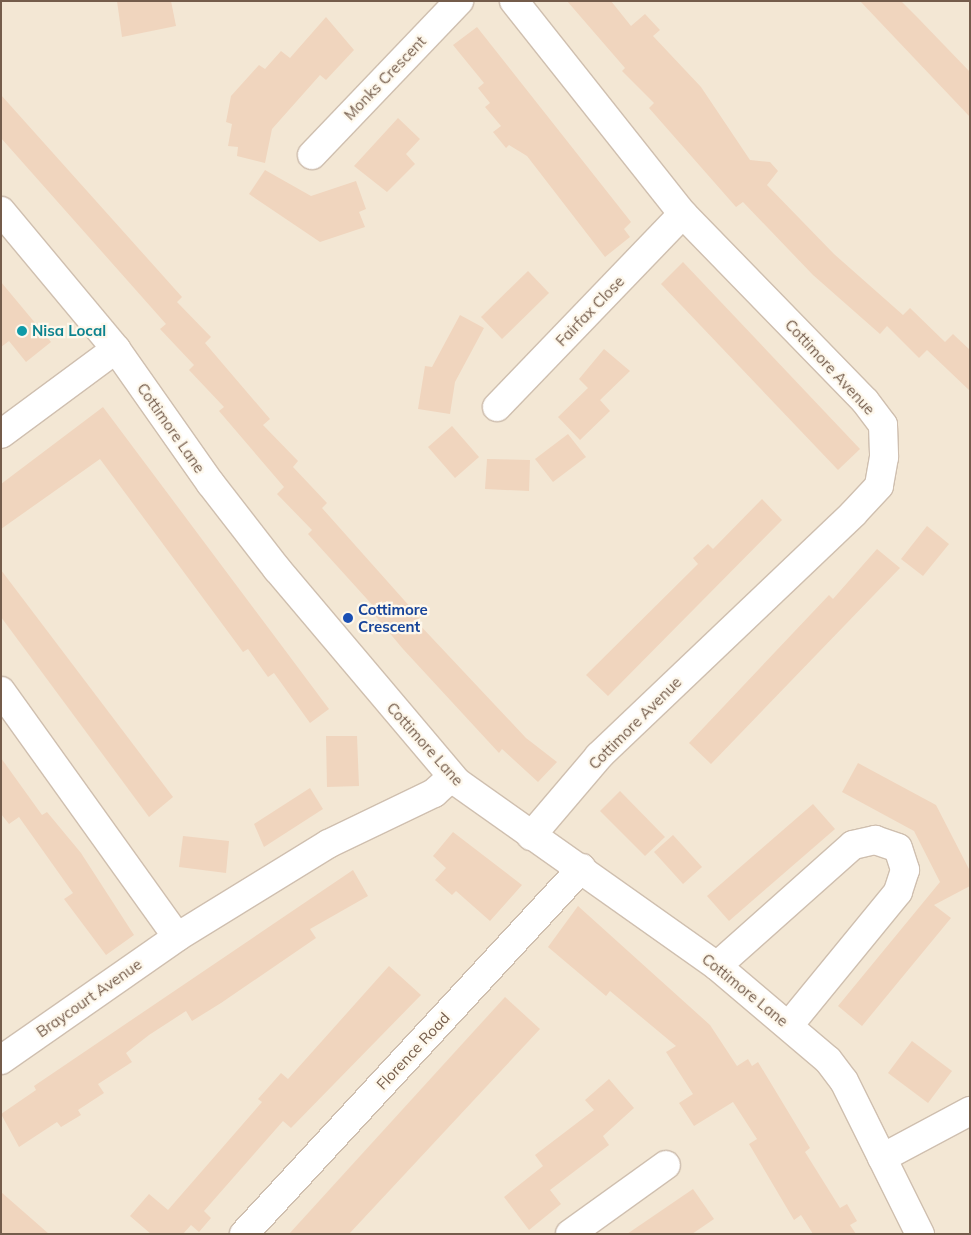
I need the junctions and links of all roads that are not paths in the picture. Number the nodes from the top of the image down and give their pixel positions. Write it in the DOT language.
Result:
graph roads {
  1 [pos="458,1"];
  2 [pos="514,1"];
  3 [pos="312,155"];
  4 [pos="1,212"];
  5 [pos="683,214"];
  6 [pos="116,349"];
  7 [pos="497,407"];
  8 [pos="1,434"];
  9 [pos="1,691"];
  10 [pos="452,777"];
  11 [pos="531,836"];
  12 [pos="582,868"];
  13 [pos="177,937"];
  14 [pos="716,966"];
  15 [pos="789,1025"];
  16 [pos="1,1060"];
  17 [pos="970,1111"];
  18 [pos="882,1158"];
  19 [pos="666,1165"];
  20 [pos="244,1234"];
  21 [pos="570,1234"];
  22 [pos="920,1234"];
  1 -- 3 [label="street, Monks Crescent"];
  2 -- 5 [label="street, Cottimore Avenue"];
  4 -- 6 [label="street, Cottimore Lane"];
  5 -- 7 [label="street, Fairfax Close"];
  5 -- 11 [label="street, Cottimore Avenue"];
  6 -- 8 [label="street"];
  6 -- 10 [label="street, Cottimore Lane"];
  9 -- 13 [label="street"];
  10 -- 11 [label="street, Cottimore Lane"];
  10 -- 13 [label="street"];
  11 -- 12 [label="street, Cottimore Lane"];
  12 -- 14 [label="street, Cottimore Lane"];
  12 -- 20 [label="street, Florence Road"];
  13 -- 16 [label="street, Braycourt Avenue"];
  14 -- 15 [label="street, Cottimore Lane"];
  14 -- 15 [label="street"];
  15 -- 18 [label="street, Cottimore Lane"];
  17 -- 18 [label="street"];
  18 -- 22 [label="street, Cottimore Lane"];
  19 -- 21 [label="street"];
}
